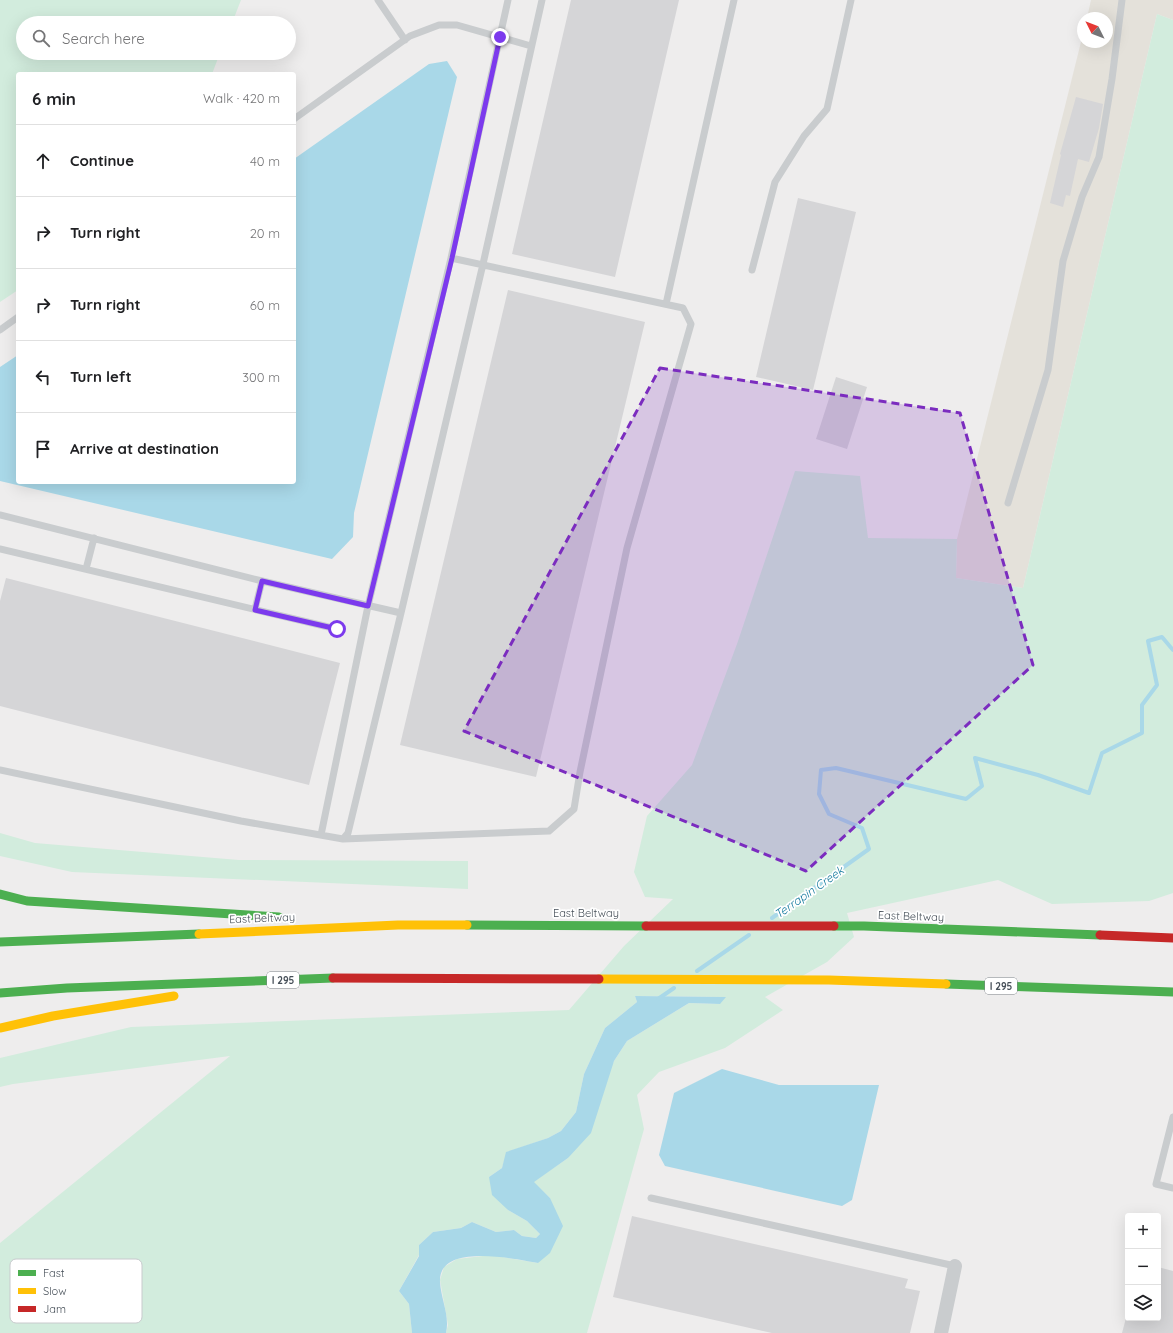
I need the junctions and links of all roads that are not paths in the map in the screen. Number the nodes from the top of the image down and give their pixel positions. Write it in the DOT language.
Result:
graph roads {
  1 [pos="378,0"];
  2 [pos="508,0"];
  3 [pos="542,0"];
  4 [pos="734,0"];
  5 [pos="851,0"];
  6 [pos="1122,0"];
  7 [pos="500,37"];
  8 [pos="405,40"];
  9 [pos="532,46"];
  10 [pos="296,118"];
  11 [pos="452,258"];
  12 [pos="483,264"];
  13 [pos="752,270"];
  14 [pos="666,304"];
  15 [pos="16,318"];
  16 [pos="0,330"];
  17 [pos="1008,503"];
  18 [pos="0,514"];
  19 [pos="94,538"];
  20 [pos="0,549"];
  21 [pos="86,570"];
  22 [pos="262,581"];
  23 [pos="368,606"];
  24 [pos="255,610"];
  25 [pos="401,613"];
  26 [pos="337,629"];
  27 [pos="0,770"];
  28 [pos="321,835"];
  29 [pos="344,839"];
  30 [pos="0,894"];
  31 [pos="288,918"];
  32 [pos="319,920"];
  33 [pos="398,924"];
  34 [pos="1173,938"];
  35 [pos="0,942"];
  36 [pos="266,980"];
  37 [pos="1173,992"];
  38 [pos="0,993"];
  39 [pos="0,1028"];
  40 [pos="1173,1117"];
  41 [pos="1173,1188"];
  42 [pos="651,1198"];
  43 [pos="955,1266"];
  44 [pos="941,1333"];
  1 -- 8 [label="lane"];
  2 -- 7 [label="lane"];
  3 -- 9 [label="lane"];
  4 -- 14 [label="lane"];
  5 -- 13 [label="lane"];
  6 -- 17 [label="lane"];
  7 -- 8 [label="lane"];
  7 -- 9 [label="lane"];
  7 -- 11 [label="lane"];
  8 -- 10 [label="lane"];
  9 -- 12 [label="lane"];
  11 -- 12 [label="lane"];
  11 -- 23 [label="lane"];
  12 -- 14 [label="lane"];
  12 -- 25 [label="lane"];
  14 -- 29 [label="lane"];
  15 -- 16 [label="lane"];
  18 -- 19 [label="lane"];
  19 -- 21 [label="lane"];
  19 -- 22 [label="lane"];
  20 -- 21 [label="lane"];
  21 -- 24 [label="lane"];
  22 -- 23 [label="lane"];
  22 -- 24 [label="lane"];
  23 -- 25 [label="lane"];
  23 -- 28 [label="lane"];
  24 -- 26 [label="lane"];
  25 -- 29 [label="lane"];
  27 -- 28 [label="lane"];
  28 -- 29 [label="lane"];
  30 -- 31 [label="highway"];
  32 -- 33 [label="highway"];
  33 -- 34 [label="highway, East Beltway"];
  33 -- 35 [label="highway, East Beltway"];
  36 -- 37 [label="highway, I 295"];
  36 -- 38 [label="highway, I 295"];
  36 -- 39 [label="highway"];
  40 -- 41 [label="lane"];
  42 -- 43 [label="lane"];
  43 -- 44 [label="street"];
}
